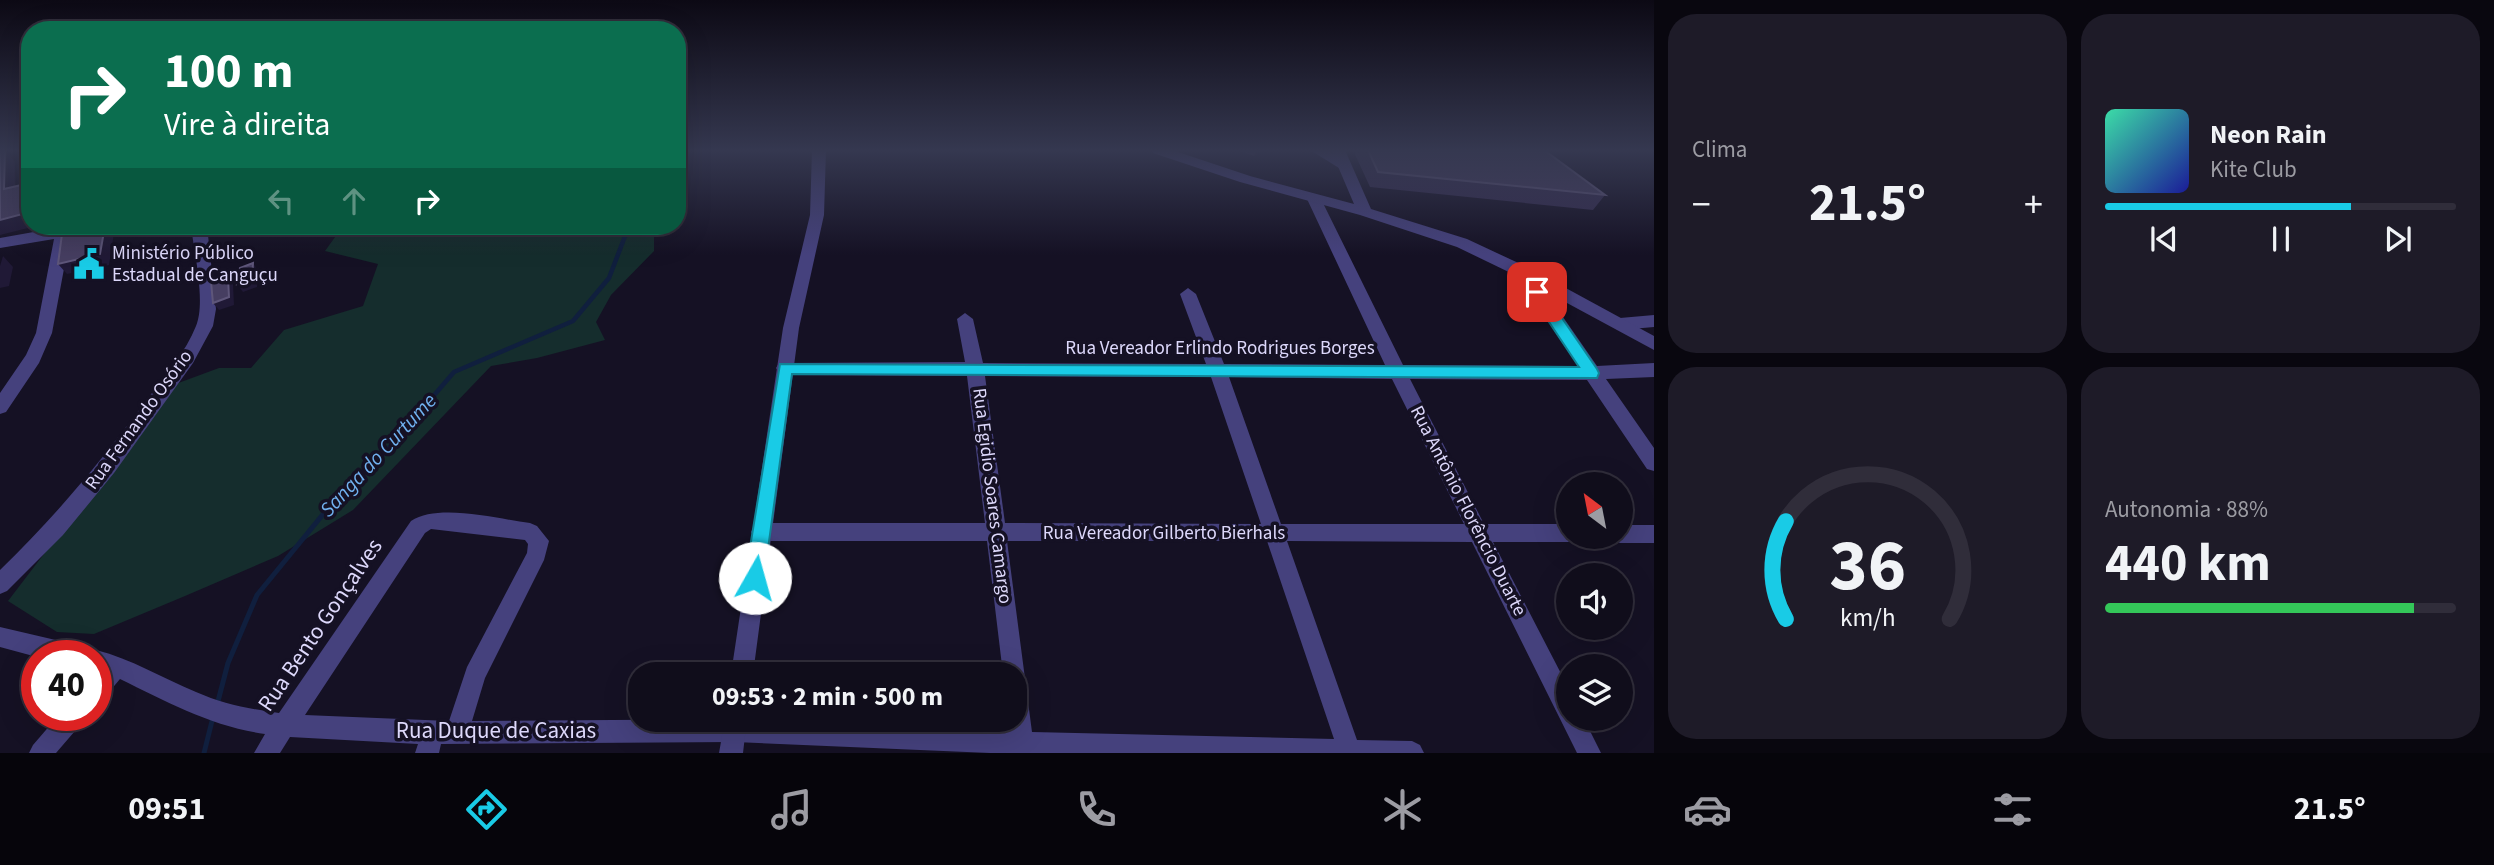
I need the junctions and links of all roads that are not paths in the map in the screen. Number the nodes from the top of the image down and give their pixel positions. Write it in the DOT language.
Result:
graph roads {
  1 [pos="818,185"];
  2 [pos="1272,185"];
  3 [pos="1354,185"];
  4 [pos="1314,198"];
  5 [pos="1365,212"];
  6 [pos="50,235"];
  7 [pos="60,235"];
  8 [pos="68,235"];
  9 [pos="200,235"];
  10 [pos="0,243"];
  11 [pos="0,255"];
  12 [pos="1523,272"];
  13 [pos="1188,294"];
  14 [pos="965,319"];
  15 [pos="1654,321"];
  16 [pos="1620,324"];
  17 [pos="1654,344"];
  18 [pos="785,368"];
  19 [pos="975,368"];
  20 [pos="1217,369"];
  21 [pos="1654,370"];
  22 [pos="1397,371"];
  23 [pos="1591,373"];
  24 [pos="0,407"];
  25 [pos="1654,463"];
  26 [pos="997,531"];
  27 [pos="761,532"];
  28 [pos="1275,533"];
  29 [pos="1479,533"];
  30 [pos="1556,533"];
  31 [pos="1633,534"];
  32 [pos="1654,534"];
  33 [pos="0,584"];
  34 [pos="0,637"];
  35 [pos="21,642"];
  36 [pos="744,662"];
  37 [pos="1013,662"];
  38 [pos="112,666"];
  39 [pos="1556,687"];
  40 [pos="284,725"];
  41 [pos="628,727"];
  42 [pos="60,731"];
  43 [pos="1578,731"];
  44 [pos="457,732"];
  45 [pos="735,732"];
  46 [pos="871,732"];
  47 [pos="1021,732"];
  48 [pos="1022,741"];
  49 [pos="430,743"];
  50 [pos="1068,749"];
  51 [pos="1350,752"];
  52 [pos="41,753"];
  53 [pos="266,753"];
  54 [pos="731,753"];
  55 [pos="1412,753"];
  56 [pos="1589,753"];
  1 -- 18 [label="street"];
  2 -- 4 [label="street"];
  3 -- 5 [label="street"];
  4 -- 5 [label="street"];
  4 -- 22 [label="street, Rua Antônio Florêncio Duarte"];
  5 -- 12 [label="street"];
  6 -- 10 [label="street"];
  7 -- 11 [label="street"];
  8 -- 24 [label="street"];
  9 -- 33 [label="street, Rua Fernando Osório"];
  12 -- 16 [label="street"];
  12 -- 23 [label="street"];
  13 -- 20 [label="street"];
  14 -- 19 [label="street, Rua Egidio Soares Camargo"];
  15 -- 16 [label="street"];
  16 -- 17 [label="street"];
  18 -- 19 [label="street, Rua Vereador Erlindo Rodrigues Borges"];
  18 -- 27 [label="street"];
  19 -- 20 [label="street, Rua Vereador Erlindo Rodrigues Borges"];
  19 -- 26 [label="street, Rua Egidio Soares Camargo"];
  20 -- 22 [label="street, Rua Vereador Erlindo Rodrigues Borges"];
  20 -- 28 [label="street"];
  21 -- 23 [label="street, Rua Vereador Erlindo Rodrigues Borges"];
  22 -- 23 [label="street, Rua Vereador Erlindo Rodrigues Borges"];
  22 -- 29 [label="street, Rua Antônio Florêncio Duarte"];
  23 -- 25 [label="street"];
  26 -- 27 [label="street, Rua Vereador Gilberto Bierhals"];
  26 -- 28 [label="street, Rua Vereador Gilberto Bierhals"];
  26 -- 37 [label="street, Rua Egidio Soares Camargo"];
  27 -- 36 [label="street"];
  28 -- 29 [label="street, Rua Vereador Gilberto Bierhals"];
  28 -- 51 [label="street"];
  29 -- 30 [label="street, Rua Vereador Gilberto Bierhals"];
  29 -- 39 [label="street, Rua Antônio Florêncio Duarte"];
  31 -- 32 [label="street"];
  34 -- 35 [label="street"];
  38 -- 40 [label="street, Rua Duque de Caxias"];
  40 -- 44 [label="street, Rua Bento Gonçalves"];
  40 -- 49 [label="street, Rua Duque de Caxias"];
  40 -- 53 [label="street, Rua Bento Gonçalves"];
  41 -- 44 [label="street, Rua Duque de Caxias"];
  42 -- 52 [label="street"];
  43 -- 56 [label="street"];
  44 -- 49 [label="street, Rua Duque de Caxias"];
  45 -- 54 [label="street"];
  46 -- 48 [label="street, Rua Duque de Caxias"];
  47 -- 48 [label="street"];
  48 -- 50 [label="street, Rua Duque de Caxias"];
  50 -- 51 [label="street, Rua Duque de Caxias"];
  51 -- 55 [label="street, Rua Duque de Caxias"];
}
